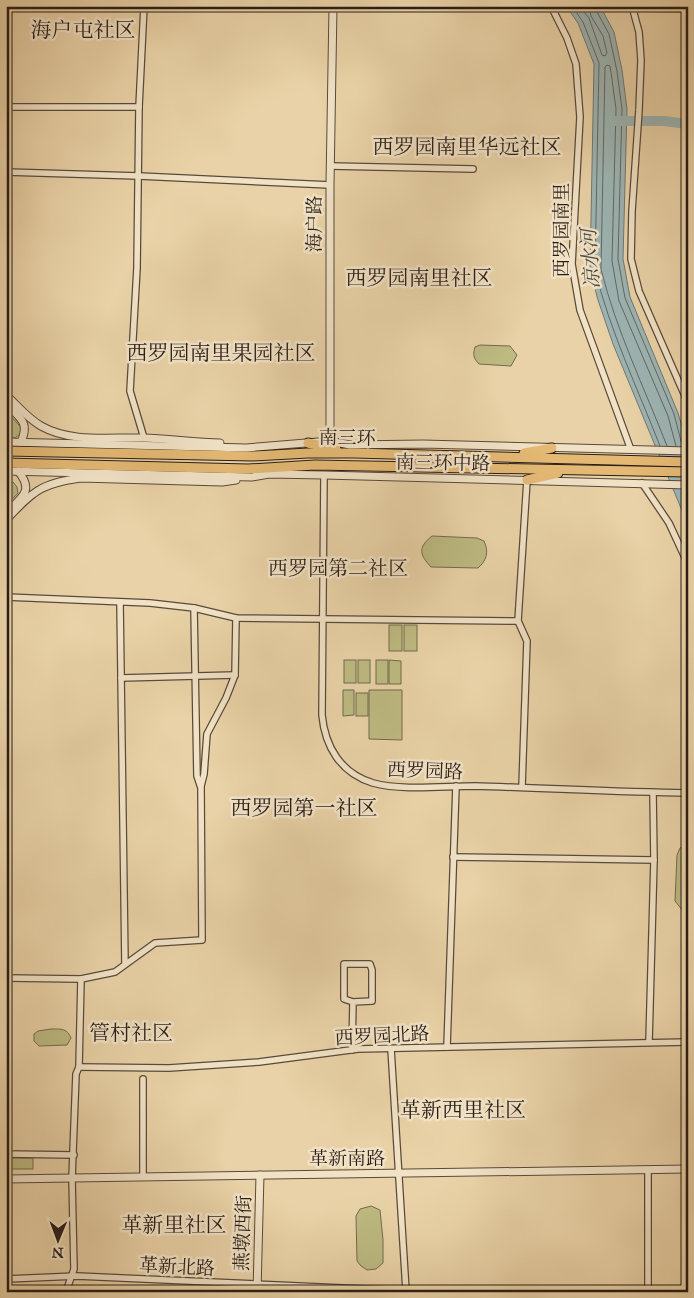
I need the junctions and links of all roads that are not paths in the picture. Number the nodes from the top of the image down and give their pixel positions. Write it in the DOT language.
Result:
graph roads {
  1 [pos="144,6"];
  2 [pos="333,6"];
  3 [pos="551,6"];
  4 [pos="632,6"];
  5 [pos="645,6"];
  6 [pos="688,9"];
  7 [pos="6,107"];
  8 [pos="139,107"];
  9 [pos="330,166"];
  10 [pos="473,169"];
  11 [pos="6,172"];
  12 [pos="139,176"];
  13 [pos="330,185"];
  14 [pos="6,395"];
  15 [pos="688,403"];
  16 [pos="6,404"];
  17 [pos="144,438"];
  18 [pos="330,441"];
  19 [pos="6,442"];
  20 [pos="21,442"];
  21 [pos="308,443"];
  22 [pos="275,446"];
  23 [pos="246,448"];
  24 [pos="552,448"];
  25 [pos="6,450"];
  26 [pos="631,450"];
  27 [pos="688,451"];
  28 [pos="354,453"];
  29 [pos="232,455"];
  30 [pos="504,457"];
  31 [pos="688,462"];
  32 [pos="6,463"];
  33 [pos="576,469"];
  34 [pos="6,471"];
  35 [pos="18,472"];
  36 [pos="688,472"];
  37 [pos="250,473"];
  38 [pos="269,474"];
  39 [pos="324,475"];
  40 [pos="527,480"];
  41 [pos="642,483"];
  42 [pos="688,484"];
  43 [pos="6,513"];
  44 [pos="6,520"];
  45 [pos="688,564"];
  46 [pos="6,597"];
  47 [pos="120,602"];
  48 [pos="194,608"];
  49 [pos="236,618"];
  50 [pos="322,619"];
  51 [pos="518,621"];
  52 [pos="196,676"];
  53 [pos="235,676"];
  54 [pos="121,678"];
  55 [pos="456,786"];
  56 [pos="522,787"];
  57 [pos="200,788"];
  58 [pos="653,793"];
  59 [pos="688,793"];
  60 [pos="453,857"];
  61 [pos="654,860"];
  62 [pos="125,964"];
  63 [pos="6,978"];
  64 [pos="81,979"];
  65 [pos="353,1002"];
  66 [pos="649,1042"];
  67 [pos="688,1042"];
  68 [pos="447,1047"];
  69 [pos="391,1049"];
  70 [pos="352,1050"];
  71 [pos="79,1067"];
  72 [pos="143,1079"];
  73 [pos="6,1154"];
  74 [pos="74,1155"];
  75 [pos="688,1169"];
  76 [pos="648,1170"];
  77 [pos="398,1174"];
  78 [pos="260,1175"];
  79 [pos="143,1177"];
  80 [pos="72,1178"];
  81 [pos="6,1179"];
  82 [pos="71,1276"];
  83 [pos="6,1279"];
  84 [pos="257,1288"];
  85 [pos="406,1291"];
  86 [pos="67,1292"];
  87 [pos="432,1292"];
  88 [pos="648,1292"];
  89 [pos="678,1292"];
  90 [pos="688,1292"];
  1 -- 8 [label="street"];
  2 -- 9 [label="street, 海户路"];
  3 -- 26 [label="street, 西罗园南里"];
  4 -- 15 [label="street"];
  5 -- 6 [label="street"];
  7 -- 8 [label="street"];
  8 -- 12 [label="street"];
  9 -- 10 [label="street"];
  9 -- 13 [label="street, 海户路"];
  11 -- 12 [label="street"];
  12 -- 13 [label="street"];
  12 -- 17 [label="street"];
  13 -- 18 [label="street, 海户路"];
  14 -- 17 [label="street"];
  16 -- 20 [label="street"];
  17 -- 22 [label="street"];
  18 -- 21 [label="street, 南三环中路"];
  18 -- 24 [label="street, 南三环中路"];
  19 -- 20 [label="street, 南三环中路"];
  20 -- 23 [label="street, 南三环中路"];
  21 -- 22 [label="street, 南三环中路"];
  21 -- 28 [label="highway"];
  22 -- 23 [label="street, 南三环中路"];
  23 -- 29 [label="highway"];
  24 -- 26 [label="street, 南三环中路"];
  24 -- 30 [label="highway"];
  25 -- 29 [label="highway, 南三环"];
  26 -- 27 [label="street, 南三环中路"];
  28 -- 29 [label="highway, 南三环"];
  28 -- 30 [label="highway, 南三环"];
  30 -- 31 [label="highway, 南三环"];
  32 -- 37 [label="highway, 南三环"];
  33 -- 36 [label="highway, 南三环"];
  33 -- 37 [label="highway, 南三环"];
  33 -- 40 [label="highway"];
  34 -- 35 [label="street"];
  35 -- 37 [label="street"];
  35 -- 43 [label="street"];
  37 -- 38 [label="highway"];
  37 -- 44 [label="street"];
  38 -- 39 [label="street, 南三环中路"];
  39 -- 40 [label="street, 南三环中路"];
  39 -- 50 [label="street, 西罗园路"];
  40 -- 41 [label="street, 南三环中路"];
  40 -- 51 [label="street"];
  41 -- 42 [label="street, 南三环中路"];
  41 -- 45 [label="street"];
  46 -- 47 [label="street"];
  47 -- 48 [label="street"];
  47 -- 54 [label="street"];
  48 -- 49 [label="street"];
  48 -- 52 [label="street"];
  49 -- 50 [label="street"];
  49 -- 53 [label="street"];
  50 -- 51 [label="street"];
  50 -- 55 [label="street, 西罗园路"];
  51 -- 56 [label="street"];
  52 -- 53 [label="street"];
  52 -- 54 [label="street"];
  52 -- 57 [label="street"];
  53 -- 57 [label="street"];
  54 -- 62 [label="street"];
  55 -- 56 [label="street, 西罗园路"];
  55 -- 60 [label="street"];
  56 -- 58 [label="street, 西罗园路"];
  57 -- 62 [label="street"];
  58 -- 59 [label="street, 西罗园路"];
  58 -- 61 [label="street"];
  60 -- 61 [label="street"];
  60 -- 68 [label="street"];
  61 -- 66 [label="street"];
  62 -- 64 [label="street"];
  63 -- 64 [label="street"];
  64 -- 71 [label="street"];
  65 -- 65 [label="street"];
  65 -- 70 [label="street"];
  66 -- 67 [label="street, 西罗园北路"];
  66 -- 68 [label="street, 西罗园北路"];
  68 -- 69 [label="street, 西罗园北路"];
  69 -- 70 [label="street, 西罗园北路"];
  69 -- 77 [label="street"];
  70 -- 71 [label="street, 西罗园北路"];
  71 -- 74 [label="street"];
  72 -- 79 [label="street"];
  73 -- 74 [label="street"];
  74 -- 80 [label="street"];
  75 -- 76 [label="street, 革新南路"];
  76 -- 77 [label="street, 革新南路"];
  76 -- 88 [label="street"];
  77 -- 78 [label="street, 革新南路"];
  77 -- 85 [label="street"];
  78 -- 79 [label="street, 革新南路"];
  78 -- 84 [label="street, 燕墩西街"];
  79 -- 80 [label="street, 革新南路"];
  80 -- 81 [label="street, 革新南路"];
  80 -- 82 [label="street"];
  82 -- 83 [label="street, 革新北路"];
  82 -- 84 [label="street, 革新北路"];
  82 -- 86 [label="street"];
  84 -- 85 [label="street, 革新北路"];
  85 -- 87 [label="street, 革新北路"];
  89 -- 90 [label="street"];
}
